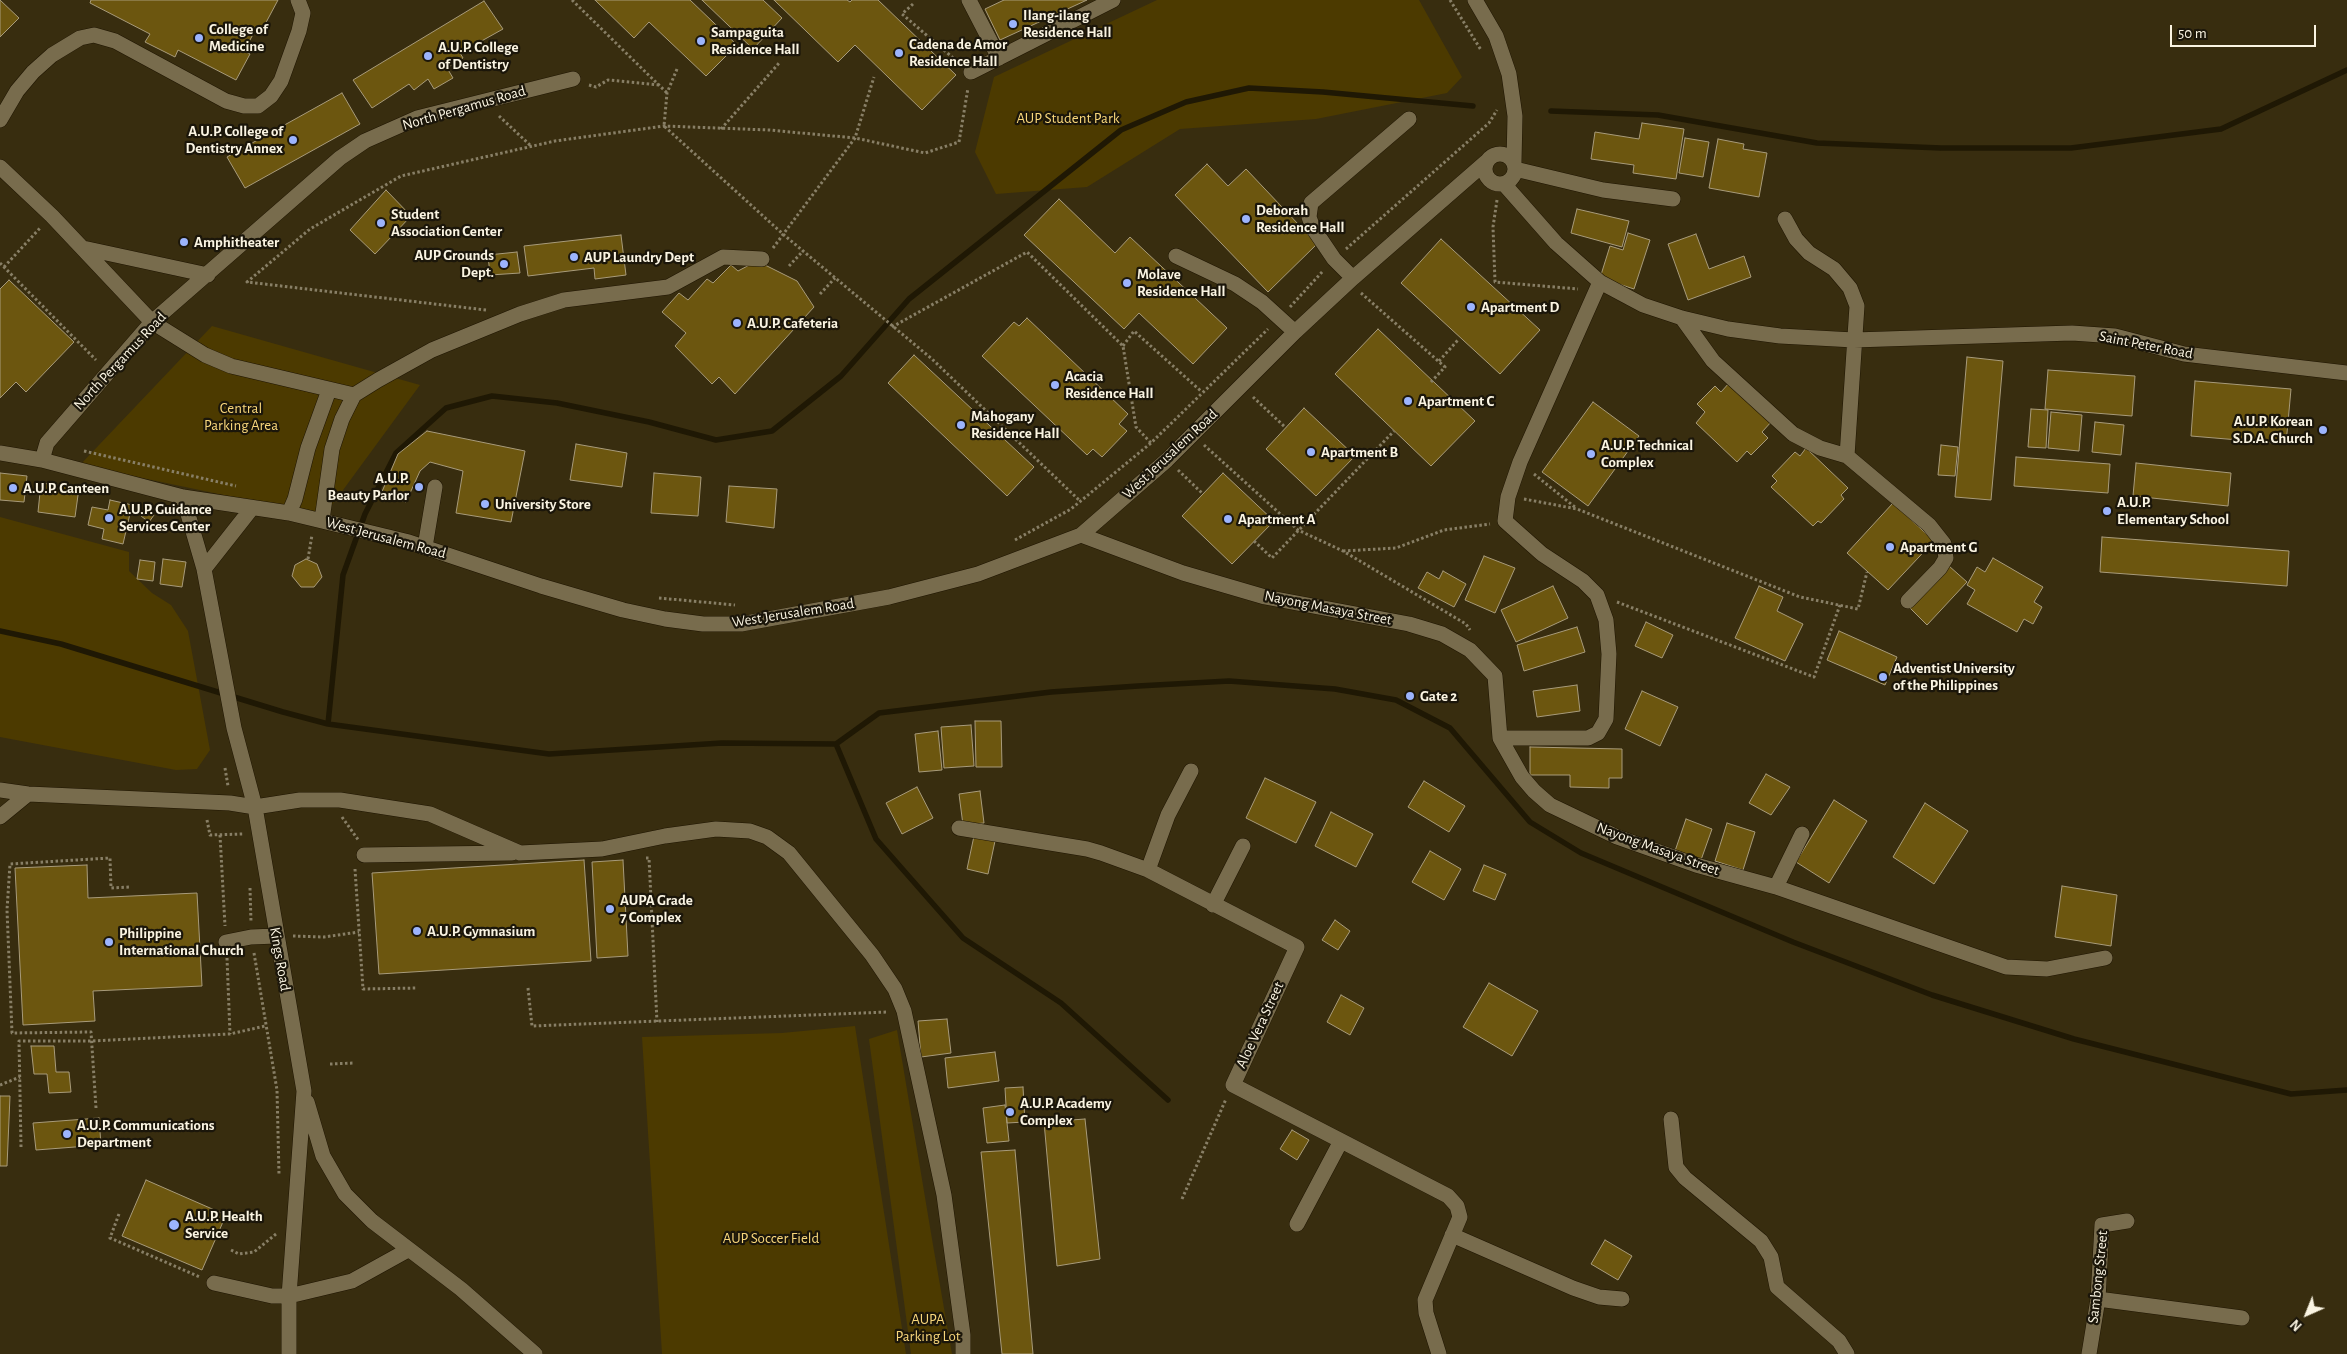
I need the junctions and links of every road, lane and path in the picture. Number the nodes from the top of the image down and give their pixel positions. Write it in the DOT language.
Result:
graph roads {
  1 [pos="298,0"];
  2 [pos="572,0"];
  3 [pos="970,0"];
  4 [pos="1113,0"];
  5 [pos="1450,0"];
  6 [pos="1475,0"];
  7 [pos="913,4"];
  8 [pos="1482,51"];
  9 [pos="999,58"];
  10 [pos="780,62"];
  11 [pos="678,69"];
  12 [pos="970,72"];
  13 [pos="874,77"];
  14 [pos="573,79"];
  15 [pos="660,85"];
  16 [pos="596,87"];
  17 [pos="668,93"];
  18 [pos="482,100"];
  19 [pos="1499,106"];
  20 [pos="1515,116"];
  21 [pos="1409,119"];
  22 [pos="0,120"];
  23 [pos="664,126"];
  24 [pos="721,128"];
  25 [pos="855,138"];
  26 [pos="531,146"];
  27 [pos="1490,158"];
  28 [pos="0,167"];
  29 [pos="1506,176"];
  30 [pos="1460,185"];
  31 [pos="1673,200"];
  32 [pos="52,216"];
  33 [pos="1784,219"];
  34 [pos="784,235"];
  35 [pos="83,248"];
  36 [pos="803,250"];
  37 [pos="767,254"];
  38 [pos="1176,256"];
  39 [pos="1334,260"];
  40 [pos="0,263"];
  41 [pos="789,266"];
  42 [pos="4,267"];
  43 [pos="208,275"];
  44 [pos="835,278"];
  45 [pos="1351,280"];
  46 [pos="1598,287"];
  47 [pos="820,294"];
  48 [pos="491,310"];
  49 [pos="1280,318"];
  50 [pos="1682,318"];
  51 [pos="152,322"];
  52 [pos="892,327"];
  53 [pos="1295,332"];
  54 [pos="1458,340"];
  55 [pos="1854,340"];
  56 [pos="1123,346"];
  57 [pos="95,359"];
  58 [pos="1438,361"];
  59 [pos="2347,373"];
  60 [pos="1431,382"];
  61 [pos="1241,386"];
  62 [pos="329,390"];
  63 [pos="1202,392"];
  64 [pos="354,395"];
  65 [pos="1286,428"];
  66 [pos="1394,431"];
  67 [pos="1192,434"];
  68 [pos="1151,443"];
  69 [pos="76,449"];
  70 [pos="0,453"];
  71 [pos="1847,456"];
  72 [pos="42,460"];
  73 [pos="1167,460"];
  74 [pos="1520,462"];
  75 [pos="237,486"];
  76 [pos="435,487"];
  77 [pos="1203,494"];
  78 [pos="183,497"];
  79 [pos="1508,497"];
  80 [pos="1080,501"];
  81 [pos="252,508"];
  82 [pos="1578,509"];
  83 [pos="289,513"];
  84 [pos="322,520"];
  85 [pos="1506,521"];
  86 [pos="1298,530"];
  87 [pos="303,533"];
  88 [pos="312,534"];
  89 [pos="1081,535"];
  90 [pos="320,537"];
  91 [pos="1254,541"];
  92 [pos="1011,542"];
  93 [pos="425,547"];
  94 [pos="1343,551"];
  95 [pos="308,559"];
  96 [pos="204,569"];
  97 [pos="1867,572"];
  98 [pos="1597,595"];
  99 [pos="658,598"];
  100 [pos="1908,601"];
  101 [pos="1840,605"];
  102 [pos="743,606"];
  103 [pos="1471,632"];
  104 [pos="1500,738"];
  105 [pos="225,766"];
  106 [pos="1191,771"];
  107 [pos="0,790"];
  108 [pos="28,794"];
  109 [pos="230,804"];
  110 [pos="255,807"];
  111 [pos="342,816"];
  112 [pos="0,817"];
  113 [pos="208,820"];
  114 [pos="959,828"];
  115 [pos="1802,834"];
  116 [pos="1243,846"];
  117 [pos="520,853"];
  118 [pos="363,855"];
  119 [pos="639,856"];
  120 [pos="1148,870"];
  121 [pos="250,878"];
  122 [pos="131,887"];
  123 [pos="1776,887"];
  124 [pos="1213,905"];
  125 [pos="7,910"];
  126 [pos="0,912"];
  127 [pos="359,932"];
  128 [pos="276,936"];
  129 [pos="251,937"];
  130 [pos="226,942"];
  131 [pos="2105,958"];
  132 [pos="417,988"];
  133 [pos="528,988"];
  134 [pos="904,1012"];
  135 [pos="658,1022"];
  136 [pos="265,1026"];
  137 [pos="91,1041"];
  138 [pos="354,1063"];
  139 [pos="330,1064"];
  140 [pos="20,1077"];
  141 [pos="1233,1085"];
  142 [pos="0,1086"];
  143 [pos="304,1090"];
  144 [pos="96,1108"];
  145 [pos="1671,1119"];
  146 [pos="1341,1141"];
  147 [pos="21,1147"];
  148 [pos="279,1180"];
  149 [pos="1182,1199"];
  150 [pos="119,1214"];
  151 [pos="2127,1221"];
  152 [pos="1297,1224"];
  153 [pos="277,1225"];
  154 [pos="276,1234"];
  155 [pos="1452,1235"];
  156 [pos="275,1242"];
  157 [pos="231,1250"];
  158 [pos="408,1250"];
  159 [pos="214,1283"];
  160 [pos="289,1296"];
  161 [pos="1622,1299"];
  162 [pos="2098,1299"];
  163 [pos="2242,1318"];
  164 [pos="289,1354"];
  165 [pos="535,1354"];
  166 [pos="963,1354"];
  167 [pos="1439,1354"];
  168 [pos="1847,1354"];
  169 [pos="2090,1354"];
  1 -- 22 [label="street"];
  2 -- 15 [label="path"];
  3 -- 9 [label="street"];
  4 -- 9 [label="street"];
  5 -- 8 [label="path"];
  6 -- 20 [label="street"];
  7 -- 12 [label="path"];
  9 -- 12 [label="street"];
  10 -- 24 [label="path"];
  11 -- 17 [label="path"];
  12 -- 25 [label="path"];
  13 -- 25 [label="path"];
  14 -- 18 [label="street, North Pergamus Road"];
  15 -- 16 [label="path"];
  15 -- 17 [label="path"];
  17 -- 23 [label="path"];
  18 -- 26 [label="path"];
  18 -- 43 [label="street, North Pergamus Road"];
  19 -- 39 [label="path"];
  20 -- 27 [label="street, West Jerusalem Road"];
  20 -- 29 [label="street"];
  21 -- 39 [label="street"];
  23 -- 24 [label="path"];
  23 -- 26 [label="path"];
  23 -- 34 [label="path"];
  24 -- 25 [label="path"];
  25 -- 34 [label="path"];
  26 -- 48 [label="path"];
  27 -- 29 [label="street"];
  27 -- 29 [label="street"];
  27 -- 30 [label="street, West Jerusalem Road"];
  28 -- 32 [label="street"];
  29 -- 30 [label="street"];
  29 -- 31 [label="street"];
  29 -- 46 [label="street, Saint Peter Road"];
  29 -- 46 [label="path"];
  30 -- 45 [label="street, West Jerusalem Road"];
  32 -- 35 [label="street"];
  32 -- 42 [label="path"];
  33 -- 55 [label="street"];
  34 -- 36 [label="path"];
  34 -- 37 [label="path"];
  35 -- 43 [label="street"];
  35 -- 51 [label="street"];
  36 -- 41 [label="path"];
  36 -- 44 [label="path"];
  37 -- 64 [label="street"];
  38 -- 49 [label="street"];
  39 -- 45 [label="street"];
  39 -- 49 [label="path"];
  40 -- 42 [label="path"];
  42 -- 57 [label="path"];
  43 -- 51 [label="street, North Pergamus Road"];
  44 -- 47 [label="path"];
  44 -- 52 [label="path"];
  45 -- 53 [label="street, West Jerusalem Road"];
  45 -- 58 [label="path"];
  46 -- 50 [label="street, Saint Peter Road"];
  46 -- 74 [label="street"];
  49 -- 53 [label="street"];
  49 -- 63 [label="path"];
  50 -- 55 [label="street, Saint Peter Road"];
  50 -- 71 [label="street"];
  51 -- 62 [label="street"];
  51 -- 72 [label="street, North Pergamus Road"];
  52 -- 56 [label="path"];
  52 -- 80 [label="path"];
  53 -- 61 [label="street, West Jerusalem Road"];
  54 -- 58 [label="path"];
  55 -- 59 [label="street, Saint Peter Road"];
  55 -- 71 [label="street"];
  56 -- 63 [label="path"];
  56 -- 68 [label="path"];
  58 -- 60 [label="path"];
  61 -- 65 [label="path"];
  61 -- 67 [label="street, West Jerusalem Road"];
  62 -- 64 [label="street"];
  62 -- 83 [label="street"];
  63 -- 68 [label="path"];
  64 -- 84 [label="street"];
  66 -- 86 [label="path"];
  67 -- 73 [label="street, West Jerusalem Road"];
  67 -- 86 [label="path"];
  68 -- 80 [label="path"];
  69 -- 75 [label="path"];
  70 -- 72 [label="street, West Jerusalem Road"];
  71 -- 100 [label="street"];
  72 -- 78 [label="street, West Jerusalem Road"];
  73 -- 77 [label="path"];
  73 -- 89 [label="street, West Jerusalem Road"];
  74 -- 79 [label="street"];
  74 -- 82 [label="path"];
  76 -- 93 [label="street"];
  78 -- 81 [label="street, West Jerusalem Road"];
  78 -- 96 [label="street, Kings Road"];
  79 -- 82 [label="path"];
  79 -- 85 [label="street"];
  80 -- 92 [label="path"];
  81 -- 83 [label="street, West Jerusalem Road"];
  81 -- 96 [label="street"];
  82 -- 101 [label="path"];
  83 -- 84 [label="street, West Jerusalem Road"];
  84 -- 93 [label="street, West Jerusalem Road"];
  85 -- 94 [label="path"];
  85 -- 98 [label="street"];
  86 -- 91 [label="path"];
  86 -- 94 [label="path"];
  87 -- 88 [label="path"];
  88 -- 90 [label="path"];
  88 -- 95 [label="path"];
  89 -- 93 [label="street, West Jerusalem Road"];
  89 -- 104 [label="street, Nayong Masaya Street"];
  94 -- 103 [label="path"];
  96 -- 110 [label="street, Kings Road"];
  97 -- 101 [label="path"];
  98 -- 101 [label="path"];
  98 -- 104 [label="street"];
  99 -- 102 [label="path"];
  104 -- 123 [label="street, Nayong Masaya Street"];
  105 -- 109 [label="path"];
  106 -- 120 [label="street"];
  107 -- 108 [label="street"];
  108 -- 109 [label="street"];
  108 -- 112 [label="street"];
  109 -- 110 [label="street"];
  109 -- 113 [label="path"];
  110 -- 117 [label="street"];
  110 -- 128 [label="street, Kings Road"];
  111 -- 118 [label="path"];
  114 -- 120 [label="street, Aloe Vera Street"];
  115 -- 123 [label="street"];
  116 -- 124 [label="street"];
  117 -- 118 [label="street"];
  117 -- 134 [label="street"];
  118 -- 127 [label="path"];
  119 -- 135 [label="path"];
  120 -- 124 [label="street, Aloe Vera Street"];
  121 -- 129 [label="path"];
  122 -- 125 [label="path"];
  123 -- 131 [label="street, Nayong Masaya Street"];
  124 -- 141 [label="street, Aloe Vera Street"];
  125 -- 126 [label="path"];
  125 -- 137 [label="path"];
  127 -- 128 [label="path"];
  127 -- 132 [label="path"];
  128 -- 129 [label="street"];
  128 -- 143 [label="street, Kings Road"];
  129 -- 130 [label="street"];
  129 -- 136 [label="path"];
  133 -- 135 [label="path"];
  134 -- 135 [label="path"];
  134 -- 166 [label="street"];
  136 -- 137 [label="path"];
  136 -- 148 [label="path"];
  137 -- 140 [label="path"];
  137 -- 144 [label="path"];
  138 -- 139 [label="path"];
  140 -- 142 [label="path"];
  140 -- 147 [label="path"];
  141 -- 146 [label="street, Aloe Vera Street"];
  141 -- 149 [label="path"];
  143 -- 158 [label="street"];
  143 -- 160 [label="street, Kings Road"];
  145 -- 168 [label="street"];
  146 -- 152 [label="street"];
  146 -- 155 [label="street, Aloe Vera Street"];
  150 -- 159 [label="path"];
  151 -- 162 [label="street, Sambong Street"];
  153 -- 154 [label="path"];
  154 -- 156 [label="path"];
  154 -- 157 [label="path"];
  155 -- 161 [label="street"];
  155 -- 167 [label="street, Aloe Vera Street"];
  158 -- 160 [label="street"];
  158 -- 165 [label="street"];
  159 -- 160 [label="street"];
  160 -- 164 [label="street, Kings Road"];
  162 -- 163 [label="street"];
  162 -- 169 [label="street, Sambong Street"];
}
